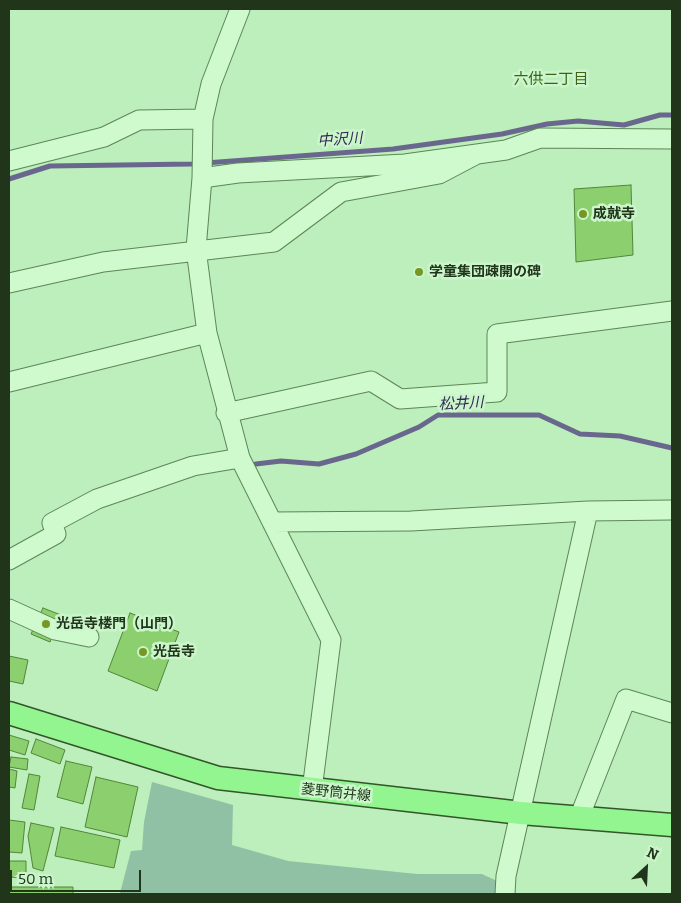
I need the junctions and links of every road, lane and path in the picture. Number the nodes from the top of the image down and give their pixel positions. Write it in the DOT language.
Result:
graph roads {
  1 [pos="240,9"];
  2 [pos="203,120"];
  3 [pos="672,139"];
  4 [pos="477,154"];
  5 [pos="9,161"];
  6 [pos="202,176"];
  7 [pos="196,249"];
  8 [pos="9,283"];
  9 [pos="672,312"];
  10 [pos="207,333"];
  11 [pos="9,382"];
  12 [pos="226,413"];
  13 [pos="241,461"];
  14 [pos="672,510"];
  15 [pos="588,511"];
  16 [pos="272,522"];
  17 [pos="9,560"];
  18 [pos="9,609"];
  19 [pos="89,637"];
  20 [pos="9,712"];
  21 [pos="672,714"];
  22 [pos="312,790"];
  23 [pos="521,813"];
  24 [pos="579,818"];
  25 [pos="672,825"];
  26 [pos="505,894"];
  1 -- 2 [label="street"];
  2 -- 5 [label="street"];
  2 -- 6 [label="street"];
  3 -- 4 [label="street"];
  4 -- 6 [label="street"];
  4 -- 7 [label="street"];
  6 -- 7 [label="street"];
  7 -- 8 [label="street"];
  7 -- 10 [label="street"];
  9 -- 12 [label="street"];
  10 -- 11 [label="street"];
  10 -- 12 [label="street"];
  12 -- 13 [label="street"];
  13 -- 16 [label="street"];
  13 -- 17 [label="street"];
  14 -- 15 [label="street"];
  15 -- 16 [label="street"];
  15 -- 23 [label="street"];
  16 -- 22 [label="street"];
  18 -- 19 [label="street"];
  20 -- 22 [label="main road, 菱野筒井線"];
  21 -- 24 [label="street"];
  22 -- 23 [label="main road, 菱野筒井線"];
  23 -- 24 [label="main road, 菱野筒井線"];
  23 -- 26 [label="street"];
  24 -- 25 [label="main road, 菱野筒井線"];
}
